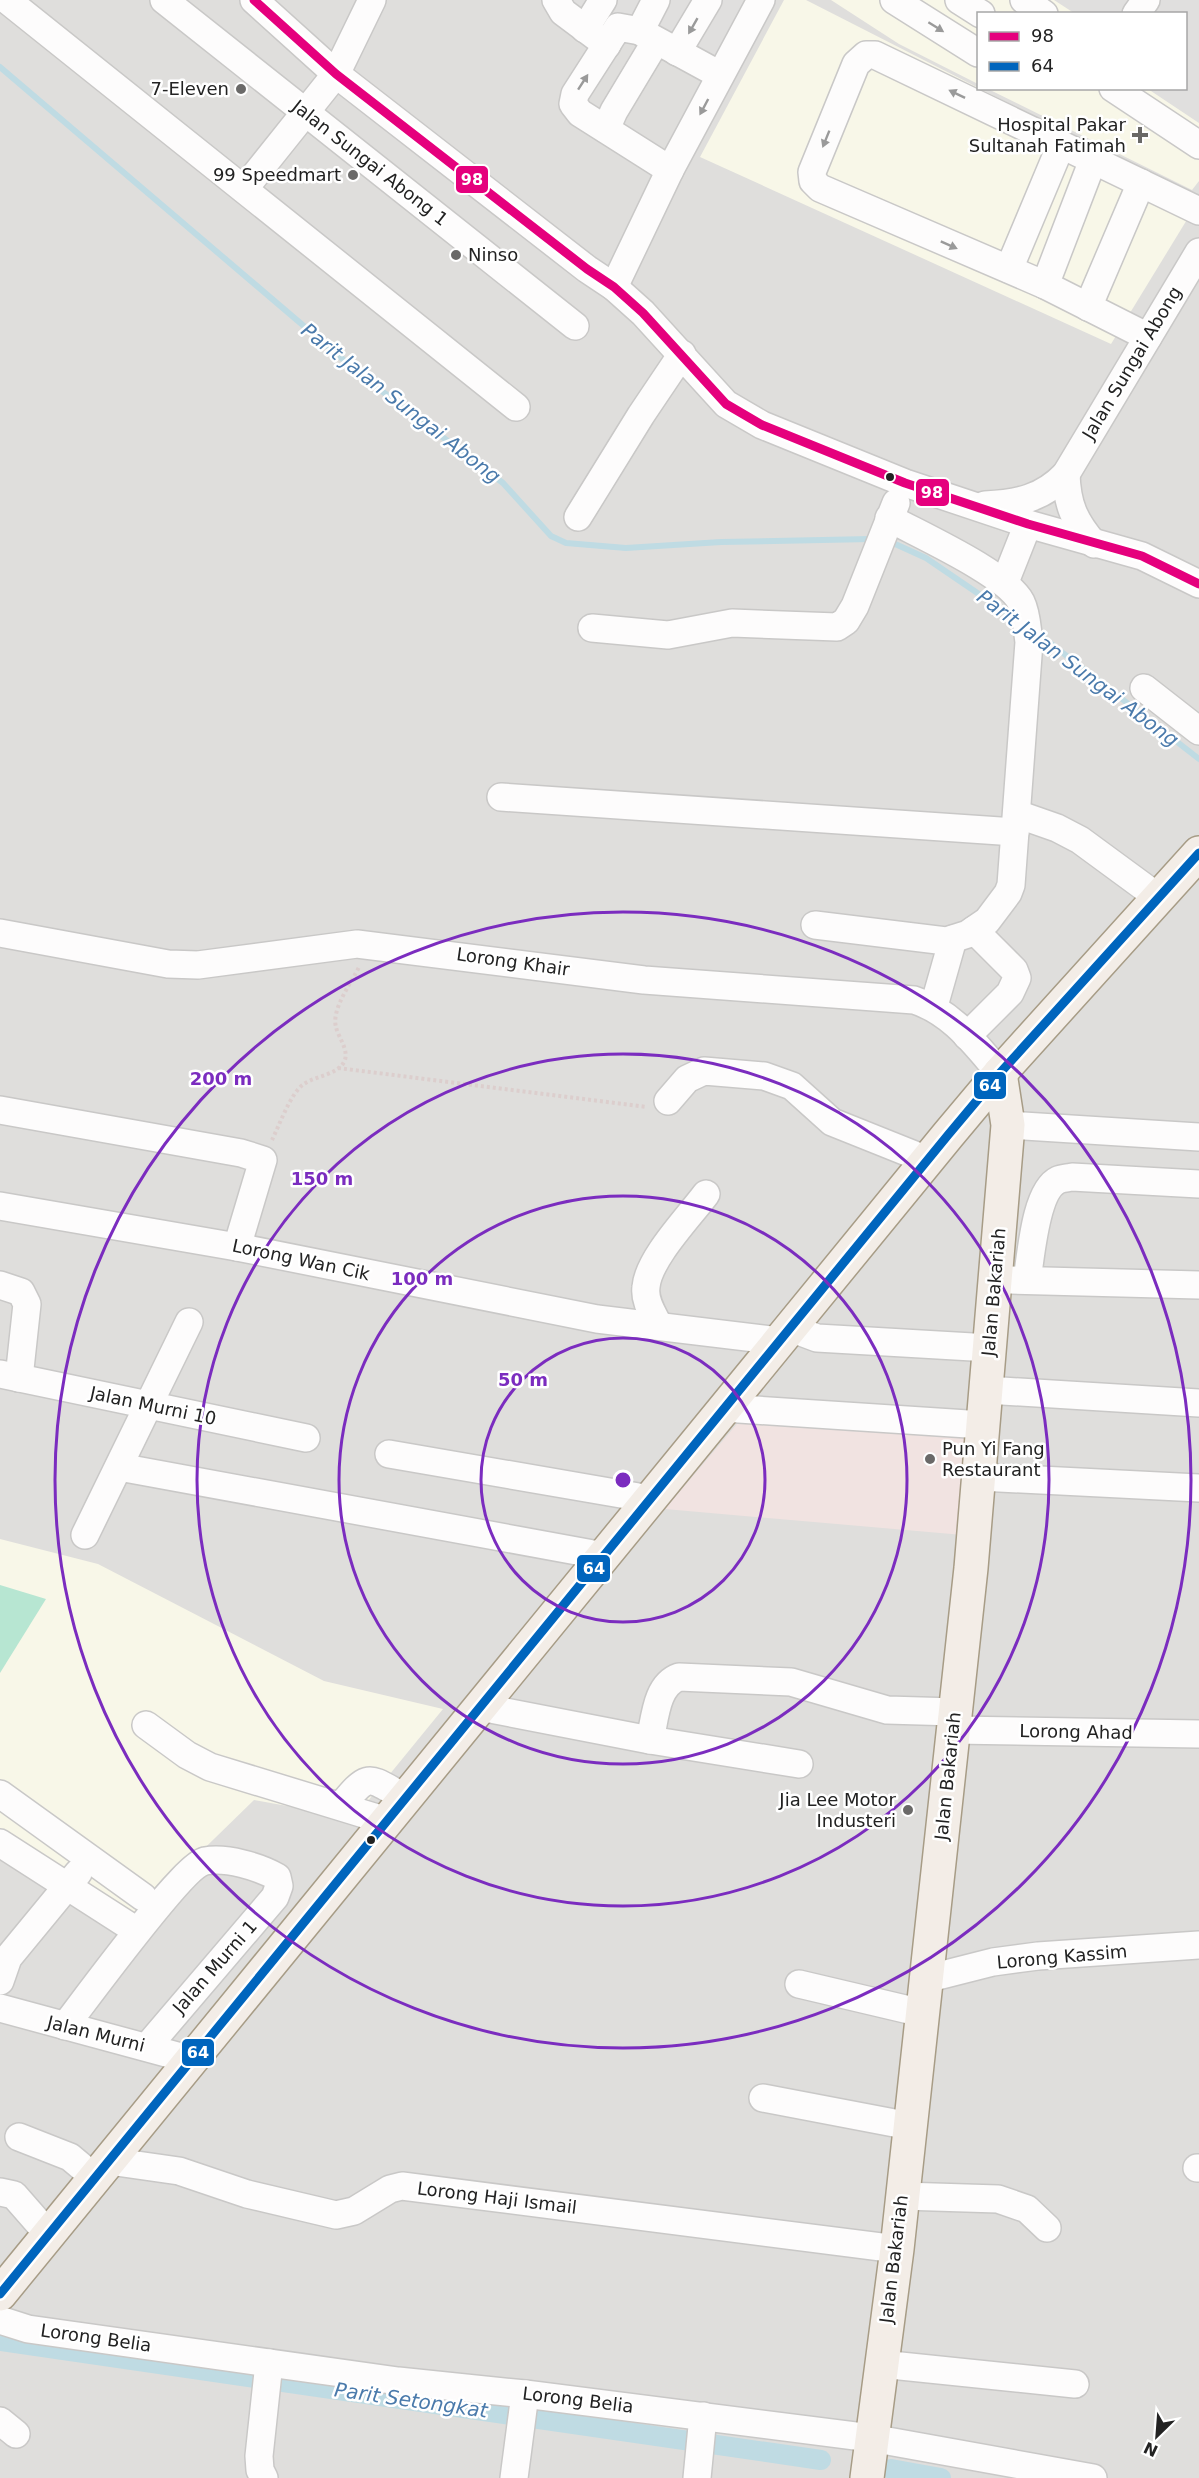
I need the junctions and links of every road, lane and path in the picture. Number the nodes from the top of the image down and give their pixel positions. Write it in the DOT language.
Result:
graph roads {
  1 [pos="7,0"];
  2 [pos="164,0"];
  3 [pos="254,0"];
  4 [pos="372,0"];
  5 [pos="556,0"];
  6 [pos="603,0"];
  7 [pos="656,0"];
  8 [pos="708,0"];
  9 [pos="761,0"];
  10 [pos="894,0"];
  11 [pos="959,0"];
  12 [pos="978,12"];
  13 [pos="585,28"];
  14 [pos="658,41"];
  15 [pos="607,45"];
  16 [pos="977,52"];
  17 [pos="336,74"];
  18 [pos="720,75"];
  19 [pos="1116,90"];
  20 [pos="306,112"];
  21 [pos="606,129"];
  22 [pos="1061,145"];
  23 [pos="1199,145"];
  24 [pos="1094,160"];
  25 [pos="670,170"];
  26 [pos="1141,183"];
  27 [pos="244,189"];
  28 [pos="1199,211"];
  29 [pos="1199,252"];
  30 [pos="1009,269"];
  31 [pos="1045,285"];
  32 [pos="614,287"];
  33 [pos="1088,307"];
  34 [pos="575,326"];
  35 [pos="1148,337"];
  36 [pos="682,354"];
  37 [pos="516,407"];
  38 [pos="1066,474"];
  39 [pos="905,483"];
  40 [pos="971,506"];
  41 [pos="578,517"];
  42 [pos="890,518"];
  43 [pos="1028,524"];
  44 [pos="1094,544"];
  45 [pos="1005,582"];
  46 [pos="1199,584"];
  47 [pos="592,628"];
  48 [pos="1144,688"];
  49 [pos="1199,731"];
  50 [pos="501,797"];
  51 [pos="1016,823"];
  52 [pos="1199,854"];
  53 [pos="1159,898"];
  54 [pos="815,925"];
  55 [pos="0,933"];
  56 [pos="964,935"];
  57 [pos="370,945"];
  58 [pos="934,1006"];
  59 [pos="967,1036"];
  60 [pos="338,1068"];
  61 [pos="1000,1072"];
  62 [pos="668,1101"];
  63 [pos="0,1110"];
  64 [pos="1008,1125"];
  65 [pos="948,1135"];
  66 [pos="1199,1137"];
  67 [pos="263,1160"];
  68 [pos="927,1160"];
  69 [pos="1199,1184"];
  70 [pos="706,1194"];
  71 [pos="0,1206"];
  72 [pos="237,1246"];
  73 [pos="995,1279"];
  74 [pos="1027,1280"];
  75 [pos="0,1285"];
  76 [pos="1199,1285"];
  77 [pos="189,1322"];
  78 [pos="659,1326"];
  79 [pos="786,1333"];
  80 [pos="990,1348"];
  81 [pos="9,1376"];
  82 [pos="986,1390"];
  83 [pos="1199,1403"];
  84 [pos="149,1405"];
  85 [pos="724,1408"];
  86 [pos="983,1425"];
  87 [pos="306,1438"];
  88 [pos="389,1454"];
  89 [pos="119,1467"];
  90 [pos="980,1477"];
  91 [pos="1199,1488"];
  92 [pos="650,1499"];
  93 [pos="85,1534"];
  94 [pos="604,1556"];
  95 [pos="480,1707"];
  96 [pos="954,1721"];
  97 [pos="146,1725"];
  98 [pos="1199,1734"];
  99 [pos="650,1740"];
  100 [pos="799,1764"];
  101 [pos="0,1794"];
  102 [pos="396,1810"];
  103 [pos="0,1843"];
  104 [pos="90,1858"];
  105 [pos="67,1887"];
  106 [pos="143,1897"];
  107 [pos="137,1931"];
  108 [pos="1199,1945"];
  109 [pos="926,1979"];
  110 [pos="0,1981"];
  111 [pos="799,1984"];
  112 [pos="0,2008"];
  113 [pos="922,2013"];
  114 [pos="65,2026"];
  115 [pos="147,2047"];
  116 [pos="192,2060"];
  117 [pos="763,2097"];
  118 [pos="910,2127"];
  119 [pos="19,2138"];
  120 [pos="102,2170"];
  121 [pos="0,2192"];
  122 [pos="902,2196"];
  123 [pos="1047,2229"];
  124 [pos="48,2235"];
  125 [pos="897,2248"];
  126 [pos="0,2294"];
  127 [pos="0,2320"];
  128 [pos="269,2363"];
  129 [pos="881,2364"];
  130 [pos="1075,2384"];
  131 [pos="522,2407"];
  132 [pos="871,2438"];
  133 [pos="701,2445"];
  134 [pos="264,2478"];
  135 [pos="514,2478"];
  136 [pos="867,2478"];
  137 [pos="1093,2478"];
  1 -- 27 [label="street"];
  2 -- 20 [label="street, Jalan Sungai Abong 1"];
  3 -- 17 [label="street"];
  4 -- 17 [label="street"];
  5 -- 13 [label="street"];
  6 -- 13 [label="street"];
  7 -- 14 [label="street"];
  8 -- 14 [label="street, one-way"];
  9 -- 18 [label="street"];
  10 -- 16 [label="street, one-way"];
  11 -- 12 [label="street"];
  13 -- 15 [label="street"];
  14 -- 15 [label="street"];
  14 -- 18 [label="street"];
  14 -- 21 [label="street"];
  21 -- 15 [label="street, one-way"];
  17 -- 20 [label="street"];
  17 -- 32 [label="street"];
  18 -- 25 [label="street, one-way"];
  19 -- 23 [label="street"];
  20 -- 27 [label="street"];
  20 -- 34 [label="street, Jalan Sungai Abong 1"];
  21 -- 25 [label="street"];
  22 -- 24 [label="street"];
  22 -- 30 [label="street"];
  22 -- 30 [label="street, one-way"];
  24 -- 26 [label="street"];
  24 -- 31 [label="street"];
  25 -- 32 [label="street"];
  26 -- 28 [label="street"];
  26 -- 33 [label="street"];
  27 -- 37 [label="street"];
  29 -- 35 [label="street, Jalan Sungai Abong"];
  30 -- 31 [label="street"];
  31 -- 33 [label="street"];
  32 -- 36 [label="street"];
  33 -- 35 [label="street"];
  35 -- 38 [label="street, Jalan Sungai Abong"];
  36 -- 39 [label="street"];
  36 -- 41 [label="street"];
  38 -- 40 [label="street"];
  38 -- 44 [label="street"];
  39 -- 40 [label="street"];
  39 -- 42 [label="street"];
  40 -- 43 [label="street"];
  42 -- 45 [label="street"];
  42 -- 47 [label="street"];
  43 -- 44 [label="street"];
  43 -- 45 [label="street"];
  44 -- 46 [label="street"];
  45 -- 51 [label="street"];
  48 -- 49 [label="street"];
  50 -- 51 [label="street"];
  51 -- 53 [label="street"];
  51 -- 56 [label="street"];
  52 -- 53 [label="main road"];
  53 -- 61 [label="main road"];
  54 -- 56 [label="street"];
  55 -- 57 [label="street, Lorong Khair"];
  56 -- 58 [label="street"];
  56 -- 59 [label="street"];
  57 -- 58 [label="street, Lorong Khair"];
  57 -- 60 [label="path"];
  58 -- 59 [label="street, Lorong Khair"];
  59 -- 61 [label="street, Lorong Khair"];
  60 -- 62 [label="path"];
  60 -- 67 [label="path"];
  61 -- 64 [label="main road, Jalan Bakariah"];
  61 -- 65 [label="main road"];
  62 -- 68 [label="street"];
  63 -- 67 [label="street"];
  64 -- 65 [label="main road"];
  64 -- 66 [label="street"];
  64 -- 73 [label="main road, Jalan Bakariah"];
  65 -- 68 [label="main road"];
  67 -- 72 [label="street"];
  68 -- 79 [label="main road"];
  69 -- 74 [label="street"];
  70 -- 78 [label="street"];
  71 -- 72 [label="street, Lorong Wan Cik"];
  72 -- 78 [label="street, Lorong Wan Cik"];
  73 -- 74 [label="street"];
  73 -- 80 [label="main road, Jalan Bakariah"];
  74 -- 76 [label="street"];
  75 -- 81 [label="street"];
  77 -- 84 [label="street"];
  78 -- 79 [label="street, Lorong Wan Cik"];
  79 -- 80 [label="street"];
  79 -- 85 [label="main road"];
  80 -- 82 [label="main road, Jalan Bakariah"];
  81 -- 84 [label="street, Jalan Murni 10"];
  82 -- 83 [label="street"];
  82 -- 86 [label="main road, Jalan Bakariah"];
  84 -- 87 [label="street, Jalan Murni 10"];
  84 -- 89 [label="street"];
  85 -- 86 [label="street"];
  85 -- 92 [label="main road"];
  86 -- 90 [label="main road, Jalan Bakariah"];
  88 -- 92 [label="street"];
  89 -- 93 [label="street"];
  89 -- 94 [label="street"];
  90 -- 91 [label="street"];
  90 -- 96 [label="main road, Jalan Bakariah"];
  92 -- 94 [label="main road"];
  94 -- 95 [label="main road"];
  95 -- 99 [label="street"];
  95 -- 102 [label="main road"];
  96 -- 98 [label="street, Lorong Ahad"];
  96 -- 99 [label="street, Lorong Ahad"];
  96 -- 109 [label="main road, Jalan Bakariah"];
  97 -- 102 [label="street"];
  99 -- 100 [label="street"];
  101 -- 104 [label="street"];
  102 -- 116 [label="main road"];
  103 -- 105 [label="street"];
  104 -- 105 [label="street"];
  104 -- 106 [label="street"];
  105 -- 107 [label="street"];
  105 -- 110 [label="street"];
  107 -- 114 [label="street"];
  107 -- 115 [label="street, Jalan Murni 1"];
  108 -- 109 [label="street, Lorong Kassim"];
  109 -- 113 [label="main road, Jalan Bakariah"];
  111 -- 113 [label="street"];
  112 -- 114 [label="street, Jalan Murni"];
  113 -- 118 [label="main road, Jalan Bakariah"];
  114 -- 115 [label="street, Jalan Murni"];
  115 -- 116 [label="street, Jalan Murni"];
  116 -- 120 [label="main road"];
  117 -- 118 [label="street"];
  118 -- 122 [label="main road, Jalan Bakariah"];
  119 -- 120 [label="street"];
  120 -- 124 [label="main road"];
  120 -- 125 [label="street, Lorong Haji Ismail"];
  121 -- 124 [label="street"];
  122 -- 123 [label="street"];
  122 -- 125 [label="main road, Jalan Bakariah"];
  124 -- 126 [label="main road"];
  125 -- 129 [label="main road, Jalan Bakariah"];
  127 -- 128 [label="street, Lorong Belia"];
  128 -- 131 [label="street, Lorong Belia"];
  128 -- 134 [label="street"];
  129 -- 130 [label="street"];
  129 -- 132 [label="main road, Jalan Bakariah"];
  131 -- 133 [label="street, Lorong Belia"];
  131 -- 135 [label="street"];
  132 -- 133 [label="street, Lorong Belia"];
  132 -- 136 [label="main road, Jalan Bakariah"];
  132 -- 137 [label="street, Lorong Belia"];
}
